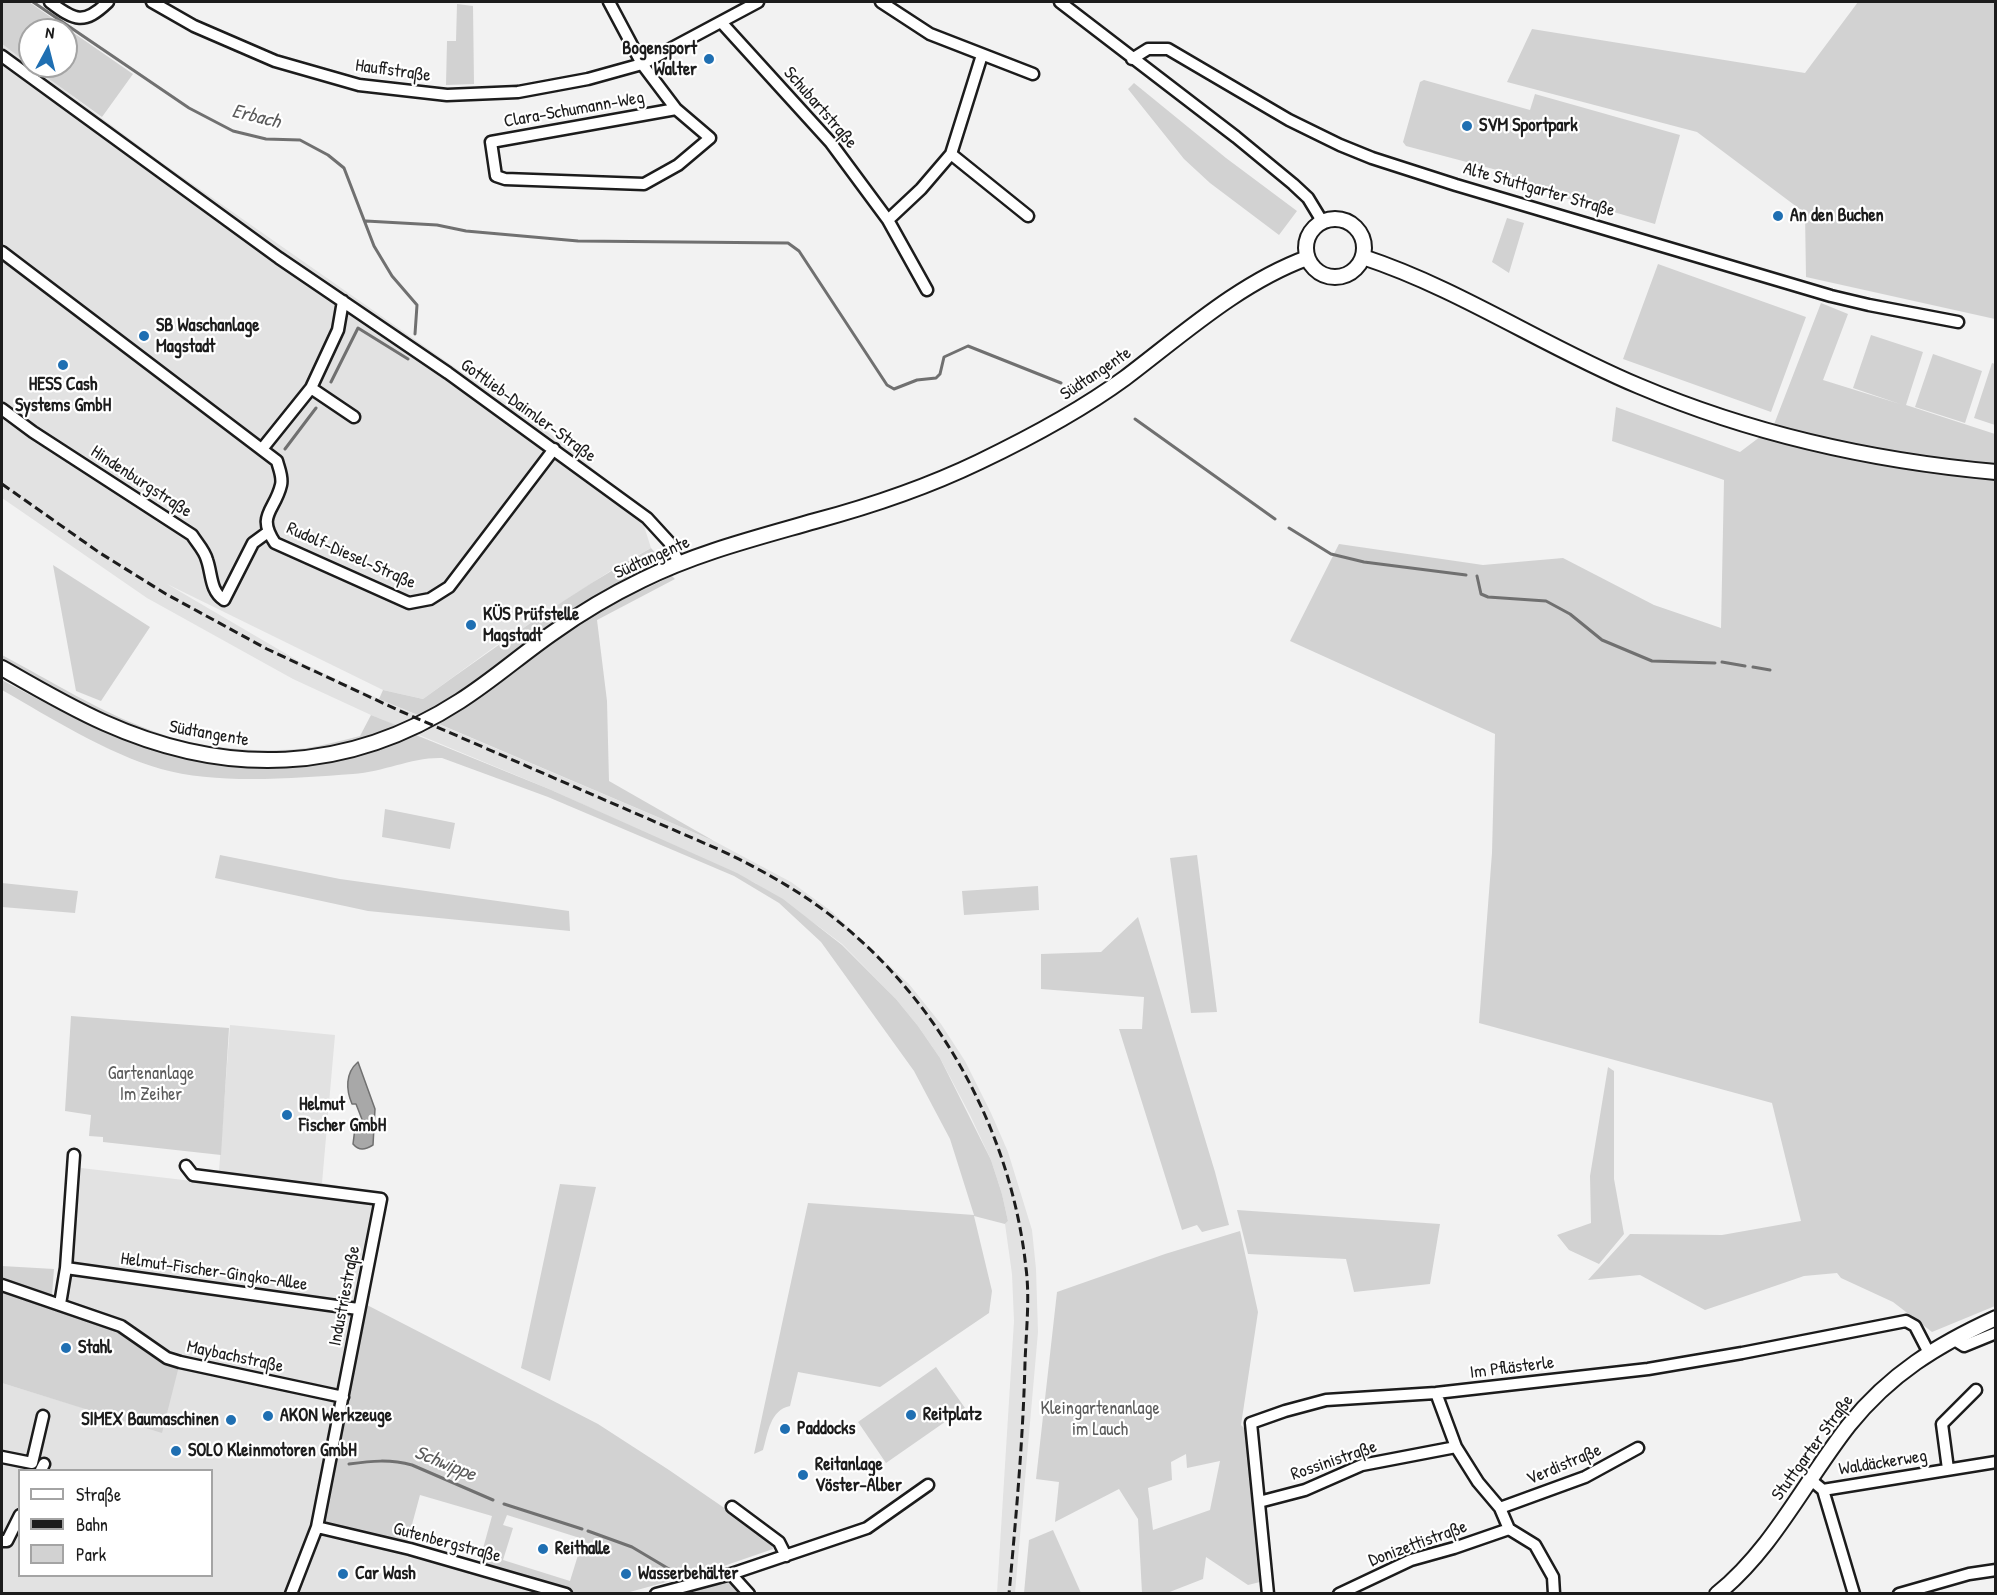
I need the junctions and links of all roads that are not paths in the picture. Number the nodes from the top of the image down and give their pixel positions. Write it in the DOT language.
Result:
graph roads {
  1 [pos="50,2"];
  2 [pos="108,2"];
  3 [pos="152,2"];
  4 [pos="609,2"];
  5 [pos="758,2"];
  6 [pos="881,2"];
  7 [pos="1060,2"];
  8 [pos="722,22"];
  9 [pos="982,56"];
  10 [pos="2,57"];
  11 [pos="1132,59"];
  12 [pos="642,64"];
  13 [pos="1033,74"];
  14 [pos="676,109"];
  15 [pos="951,154"];
  16 [pos="1028,216"];
  17 [pos="888,220"];
  18 [pos="1322,221"];
  19 [pos="2,252"];
  20 [pos="1363,257"];
  21 [pos="1307,258"];
  22 [pos="927,290"];
  23 [pos="343,301"];
  24 [pos="1958,322"];
  25 [pos="311,388"];
  26 [pos="2,409"];
  27 [pos="354,417"];
  28 [pos="262,449"];
  29 [pos="554,449"];
  30 [pos="1995,472"];
  31 [pos="268,532"];
  32 [pos="679,564"];
  33 [pos="2,668"];
  34 [pos="74,1155"];
  35 [pos="186,1166"];
  36 [pos="66,1268"];
  37 [pos="2,1285"];
  38 [pos="60,1304"];
  39 [pos="358,1309"];
  40 [pos="1995,1318"];
  41 [pos="1995,1333"];
  42 [pos="1953,1339"];
  43 [pos="1929,1353"];
  44 [pos="1976,1390"];
  45 [pos="1437,1393"];
  46 [pos="342,1397"];
  47 [pos="43,1416"];
  48 [pos="1456,1447"];
  49 [pos="1638,1448"];
  50 [pos="2,1457"];
  51 [pos="1995,1462"];
  52 [pos="1948,1469"];
  53 [pos="1811,1480"];
  54 [pos="928,1485"];
  55 [pos="1823,1490"];
  56 [pos="1259,1502"];
  57 [pos="732,1507"];
  58 [pos="1500,1509"];
  59 [pos="18,1519"];
  60 [pos="317,1527"];
  61 [pos="1509,1529"];
  62 [pos="2,1540"];
  63 [pos="786,1556"];
  64 [pos="1995,1570"];
  65 [pos="731,1574"];
  66 [pos="291,1593"];
  67 [pos="566,1593"];
  68 [pos="656,1593"];
  69 [pos="749,1593"];
  70 [pos="1268,1593"];
  71 [pos="1339,1593"];
  72 [pos="1554,1593"];
  73 [pos="1717,1593"];
  74 [pos="1854,1593"];
  75 [pos="1899,1593"];
  1 -- 2 [label="street"];
  3 -- 12 [label="street, Hauffstraße"];
  4 -- 12 [label="street"];
  5 -- 8 [label="street, Hauffstraße"];
  6 -- 9 [label="street"];
  7 -- 11 [label="street"];
  8 -- 12 [label="street, Hauffstraße"];
  8 -- 17 [label="street, Schubartstraße"];
  9 -- 13 [label="street"];
  9 -- 15 [label="street"];
  10 -- 23 [label="street, Gottlieb-Daimler-Straße"];
  11 -- 18 [label="street"];
  11 -- 24 [label="street, Alte Stuttgarter Straße"];
  12 -- 14 [label="street"];
  14 -- 14 [label="street, Clara-Schumann-Weg"];
  15 -- 16 [label="street"];
  15 -- 17 [label="street"];
  17 -- 22 [label="street, Schubartstraße"];
  18 -- 20 [label="main road"];
  18 -- 21 [label="main road"];
  19 -- 28 [label="street, Rudolf-Diesel-Straße"];
  20 -- 21 [label="main road"];
  20 -- 30 [label="main road"];
  21 -- 32 [label="main road, Südtangente"];
  23 -- 25 [label="street"];
  23 -- 29 [label="street, Gottlieb-Daimler-Straße"];
  25 -- 27 [label="street"];
  25 -- 28 [label="street"];
  26 -- 31 [label="street, Hindenburgstraße"];
  28 -- 31 [label="street, Rudolf-Diesel-Straße"];
  29 -- 31 [label="street, Rudolf-Diesel-Straße"];
  29 -- 32 [label="street, Gottlieb-Daimler-Straße"];
  32 -- 33 [label="main road, Südtangente"];
  34 -- 36 [label="street"];
  35 -- 39 [label="street, Industriestraße"];
  36 -- 38 [label="street"];
  36 -- 39 [label="street, Helmut-Fischer-Gingko-Allee"];
  37 -- 38 [label="street, Maybachstraße"];
  38 -- 46 [label="street, Maybachstraße"];
  39 -- 46 [label="street, Industriestraße"];
  40 -- 42 [label="main road, Stuttgarter Straße"];
  41 -- 42 [label="street"];
  42 -- 43 [label="main road, Stuttgarter Straße"];
  43 -- 45 [label="street, Im Pflästerle"];
  43 -- 53 [label="main road, Stuttgarter Straße"];
  44 -- 52 [label="street, Waldäckerweg"];
  45 -- 48 [label="street"];
  45 -- 56 [label="street, Im Pflästerle"];
  46 -- 60 [label="street, Industriestraße"];
  47 -- 50 [label="street"];
  48 -- 56 [label="street, Rossinistraße"];
  48 -- 58 [label="street"];
  49 -- 58 [label="street, Verdistraße"];
  51 -- 52 [label="street, Waldäckerweg"];
  52 -- 55 [label="street, Waldäckerweg"];
  53 -- 55 [label="street"];
  53 -- 73 [label="main road, Stuttgarter Straße"];
  54 -- 63 [label="street"];
  55 -- 74 [label="street"];
  56 -- 70 [label="street, Im Pflästerle"];
  57 -- 63 [label="street"];
  58 -- 61 [label="street"];
  59 -- 62 [label="street"];
  60 -- 66 [label="street, Industriestraße"];
  60 -- 67 [label="street, Gutenbergstraße"];
  61 -- 71 [label="street, Donizettistraße"];
  61 -- 72 [label="street"];
  63 -- 65 [label="street"];
  64 -- 75 [label="street"];
  65 -- 68 [label="street"];
  65 -- 69 [label="street"];
}
